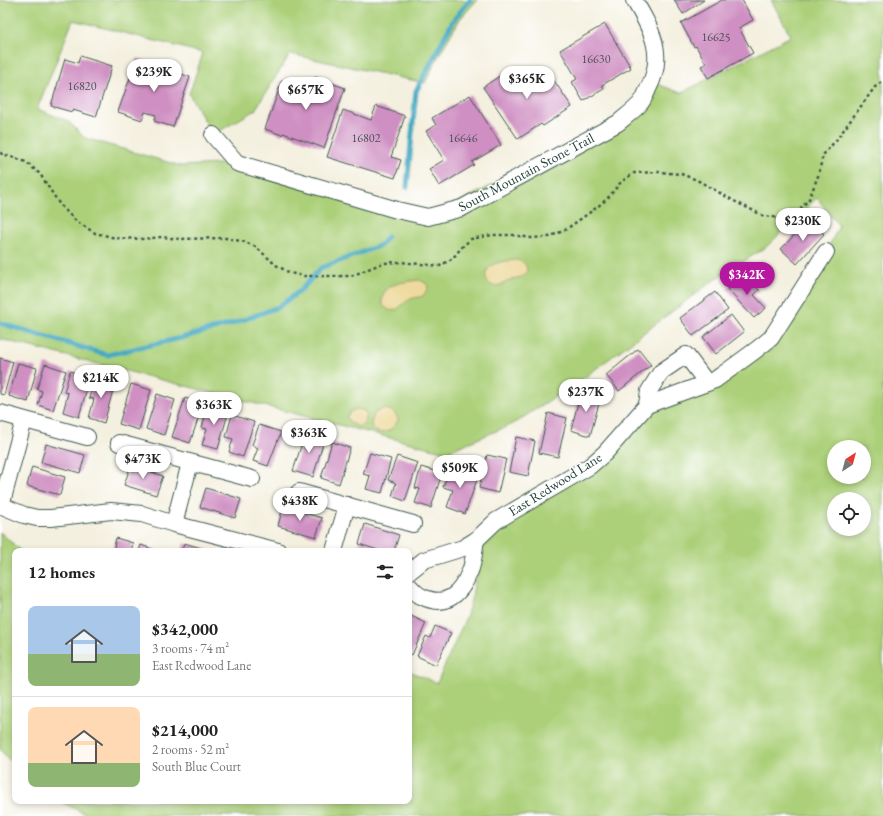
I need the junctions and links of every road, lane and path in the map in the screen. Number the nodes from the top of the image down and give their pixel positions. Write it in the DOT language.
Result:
graph roads {
  1 [pos="634,0"];
  2 [pos="214,135"];
  3 [pos="826,252"];
  4 [pos="707,382"];
  5 [pos="647,405"];
  6 [pos="0,413"];
  7 [pos="24,420"];
  8 [pos="87,438"];
  9 [pos="119,444"];
  10 [pos="190,463"];
  11 [pos="252,479"];
  12 [pos="299,492"];
  13 [pos="347,505"];
  14 [pos="0,506"];
  15 [pos="174,524"];
  16 [pos="413,524"];
  17 [pos="476,540"];
  18 [pos="243,547"];
  19 [pos="335,548"];
  20 [pos="412,570"];
  21 [pos="412,589"];
  1 -- 2 [label="street, South Mountain Stone Trail"];
  3 -- 4 [label="street, East Redwood Lane"];
  4 -- 5 [label="street, East Redwood Lane"];
  4 -- 5 [label="street, East Redwood Lane"];
  5 -- 17 [label="street, East Redwood Lane"];
  6 -- 7 [label="street"];
  7 -- 8 [label="street"];
  7 -- 14 [label="street"];
  9 -- 10 [label="street"];
  10 -- 11 [label="street"];
  10 -- 15 [label="street"];
  12 -- 13 [label="street"];
  13 -- 16 [label="street"];
  13 -- 19 [label="street"];
  14 -- 15 [label="street"];
  15 -- 18 [label="street"];
  17 -- 20 [label="street, East Redwood Lane"];
  17 -- 21 [label="street"];
}
